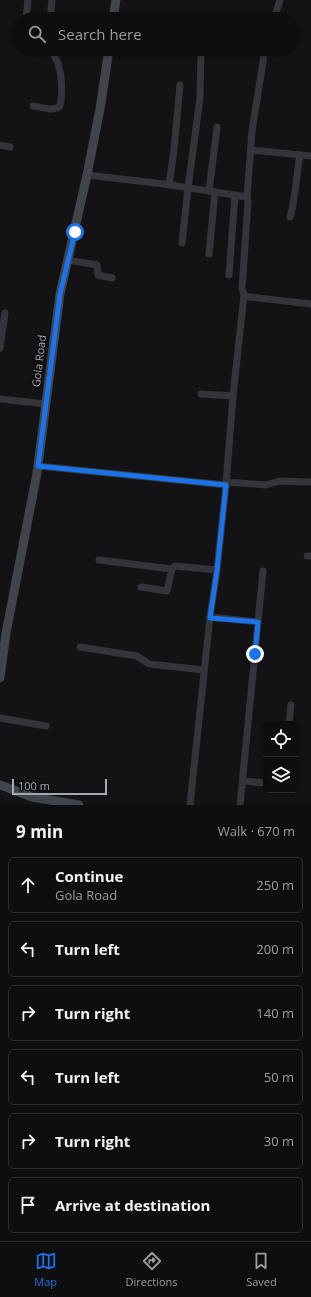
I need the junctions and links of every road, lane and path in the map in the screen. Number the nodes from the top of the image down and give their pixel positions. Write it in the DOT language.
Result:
graph roads {
  1 [pos="28,0"];
  2 [pos="52,0"];
  3 [pos="116,0"];
  4 [pos="280,0"];
  5 [pos="27,12"];
  6 [pos="51,12"];
  7 [pos="115,12"];
  8 [pos="276,12"];
  9 [pos="54,56"];
  10 [pos="108,56"];
  11 [pos="201,56"];
  12 [pos="264,56"];
  13 [pos="180,85"];
  14 [pos="33,106"];
  15 [pos="217,127"];
  16 [pos="0,145"];
  17 [pos="10,147"];
  18 [pos="251,150"];
  19 [pos="300,155"];
  20 [pos="311,156"];
  21 [pos="87,175"];
  22 [pos="169,185"];
  23 [pos="188,188"];
  24 [pos="212,192"];
  25 [pos="235,195"];
  26 [pos="247,197"];
  27 [pos="290,217"];
  28 [pos="182,243"];
  29 [pos="210,254"];
  30 [pos="68,260"];
  31 [pos="228,275"];
  32 [pos="112,278"];
  33 [pos="244,295"];
  34 [pos="311,304"];
  35 [pos="5,313"];
  36 [pos="0,348"];
  37 [pos="201,394"];
  38 [pos="233,396"];
  39 [pos="0,398"];
  40 [pos="46,404"];
  41 [pos="38,466"];
  42 [pos="311,482"];
  43 [pos="226,483"];
  44 [pos="99,560"];
  45 [pos="172,569"];
  46 [pos="217,570"];
  47 [pos="263,571"];
  48 [pos="141,588"];
  49 [pos="210,618"];
  50 [pos="258,622"];
  51 [pos="80,647"];
  52 [pos="204,670"];
  53 [pos="0,678"];
  54 [pos="291,705"];
  55 [pos="0,718"];
  56 [pos="289,721"];
  57 [pos="46,726"];
  58 [pos="243,781"];
  59 [pos="263,783"];
  60 [pos="0,785"];
  61 [pos="32,801"];
  62 [pos="79,805"];
  63 [pos="190,805"];
  64 [pos="240,805"];
  1 -- 5 [label="street"];
  2 -- 6 [label="street"];
  3 -- 7 [label="street"];
  4 -- 8 [label="street"];
  9 -- 14 [label="street"];
  10 -- 21 [label="street, Gola Road"];
  11 -- 23 [label="street"];
  12 -- 18 [label="street"];
  13 -- 22 [label="street"];
  15 -- 24 [label="street"];
  16 -- 17 [label="street"];
  18 -- 19 [label="street"];
  18 -- 26 [label="street"];
  19 -- 20 [label="street"];
  19 -- 27 [label="street"];
  21 -- 22 [label="street"];
  21 -- 30 [label="street, Gola Road"];
  22 -- 23 [label="street"];
  23 -- 24 [label="street"];
  23 -- 28 [label="street"];
  24 -- 25 [label="street"];
  24 -- 29 [label="street"];
  25 -- 26 [label="street"];
  25 -- 31 [label="street"];
  26 -- 33 [label="street"];
  30 -- 32 [label="street"];
  30 -- 40 [label="street, Gola Road"];
  33 -- 34 [label="street"];
  33 -- 38 [label="street"];
  35 -- 36 [label="street"];
  37 -- 38 [label="street"];
  38 -- 43 [label="street"];
  39 -- 40 [label="street"];
  40 -- 41 [label="street, Gola Road"];
  41 -- 43 [label="street"];
  41 -- 53 [label="street, Gola Road"];
  42 -- 43 [label="street"];
  43 -- 46 [label="street"];
  44 -- 45 [label="street"];
  45 -- 46 [label="street"];
  45 -- 48 [label="street"];
  46 -- 49 [label="street"];
  47 -- 50 [label="street"];
  49 -- 50 [label="street"];
  49 -- 52 [label="street"];
  50 -- 58 [label="street"];
  51 -- 52 [label="street"];
  52 -- 63 [label="street"];
  54 -- 56 [label="street"];
  55 -- 57 [label="street"];
  58 -- 59 [label="street"];
  58 -- 64 [label="street"];
  60 -- 61 [label="street"];
  61 -- 62 [label="street"];
}
